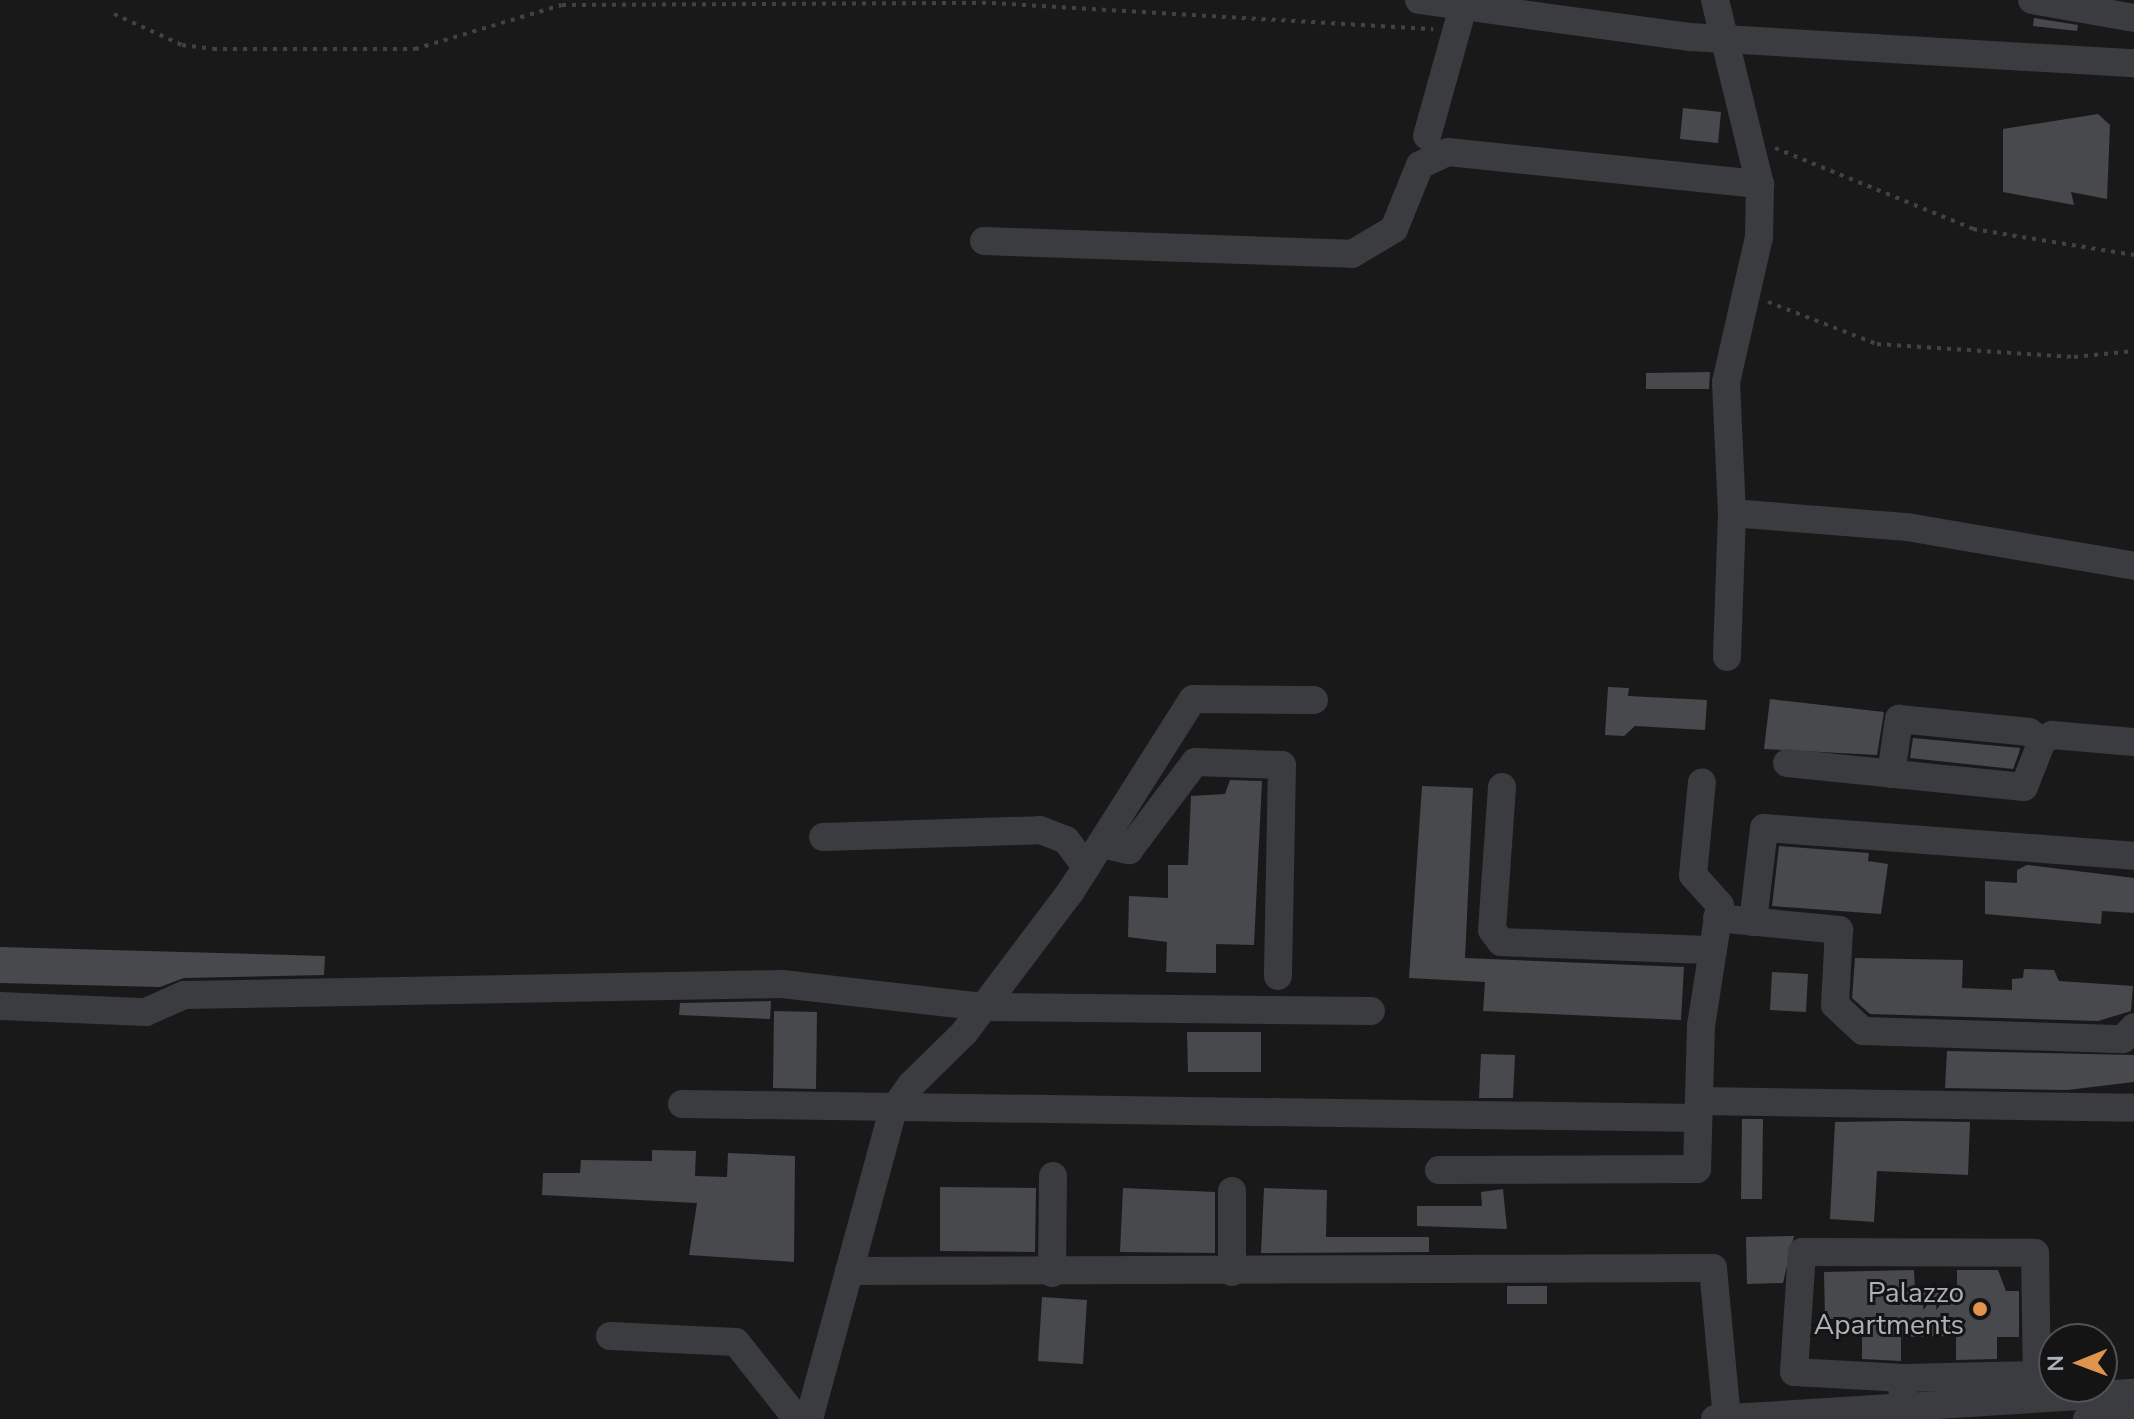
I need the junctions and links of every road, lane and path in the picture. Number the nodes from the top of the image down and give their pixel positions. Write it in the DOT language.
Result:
graph roads {
  1 [pos="1419,0"];
  2 [pos="1715,0"];
  3 [pos="2032,0"];
  4 [pos="1461,12"];
  5 [pos="114,14"];
  6 [pos="2134,18"];
  7 [pos="1723,38"];
  8 [pos="2134,63"];
  9 [pos="1427,136"];
  10 [pos="1753,138"];
  11 [pos="1760,184"];
  12 [pos="984,241"];
  13 [pos="2134,255"];
  14 [pos="1747,294"];
  15 [pos="2134,351"];
  16 [pos="1732,513"];
  17 [pos="2134,566"];
  18 [pos="1727,657"];
  19 [pos="1314,700"];
  20 [pos="2042,741"];
  21 [pos="2134,742"];
  22 [pos="1787,763"];
  23 [pos="1891,774"];
  24 [pos="1702,782"];
  25 [pos="1502,787"];
  26 [pos="823,837"];
  27 [pos="1102,844"];
  28 [pos="2134,856"];
  29 [pos="1086,867"];
  30 [pos="1717,918"];
  31 [pos="1753,922"];
  32 [pos="1713,950"];
  33 [pos="1278,976"];
  34 [pos="0,1006"];
  35 [pos="983,1007"];
  36 [pos="1371,1011"];
  37 [pos="2134,1027"];
  38 [pos="682,1104"];
  39 [pos="2134,1108"];
  40 [pos="893,1110"];
  41 [pos="1698,1110"];
  42 [pos="1439,1170"];
  43 [pos="1053,1176"];
  44 [pos="1232,1191"];
  45 [pos="849,1271"];
  46 [pos="1232,1272"];
  47 [pos="1052,1273"];
  48 [pos="610,1336"];
  49 [pos="1903,1378"];
  50 [pos="2134,1393"];
  51 [pos="1902,1413"];
  52 [pos="2134,1416"];
  53 [pos="1727,1418"];
  54 [pos="797,1419"];
  55 [pos="809,1419"];
  56 [pos="1715,1419"];
  57 [pos="2087,1419"];
  1 -- 4 [label="street"];
  2 -- 7 [label="street"];
  3 -- 6 [label="street"];
  4 -- 5 [label="path"];
  4 -- 7 [label="street"];
  4 -- 9 [label="street"];
  7 -- 8 [label="street"];
  7 -- 10 [label="street"];
  10 -- 11 [label="street"];
  10 -- 13 [label="path"];
  11 -- 12 [label="street"];
  11 -- 14 [label="street"];
  14 -- 15 [label="path"];
  14 -- 16 [label="street"];
  16 -- 17 [label="street"];
  16 -- 18 [label="street"];
  19 -- 27 [label="street"];
  20 -- 21 [label="street"];
  20 -- 23 [label="street"];
  20 -- 23 [label="street"];
  22 -- 23 [label="street"];
  24 -- 30 [label="street"];
  25 -- 32 [label="street"];
  26 -- 29 [label="street"];
  27 -- 29 [label="street"];
  27 -- 33 [label="street"];
  28 -- 31 [label="street"];
  29 -- 35 [label="street"];
  30 -- 31 [label="street"];
  30 -- 32 [label="street"];
  31 -- 37 [label="street"];
  32 -- 41 [label="street"];
  34 -- 35 [label="street"];
  35 -- 36 [label="street"];
  35 -- 40 [label="street"];
  38 -- 40 [label="street"];
  39 -- 41 [label="street"];
  40 -- 41 [label="street"];
  40 -- 45 [label="street"];
  41 -- 42 [label="street"];
  43 -- 47 [label="street"];
  44 -- 46 [label="street"];
  45 -- 47 [label="street"];
  45 -- 55 [label="street"];
  46 -- 47 [label="street"];
  46 -- 53 [label="street"];
  48 -- 54 [label="street"];
  49 -- 49 [label="street"];
  49 -- 51 [label="street"];
  50 -- 51 [label="street"];
  51 -- 53 [label="street"];
  52 -- 57 [label="street"];
  53 -- 56 [label="street"];
}
